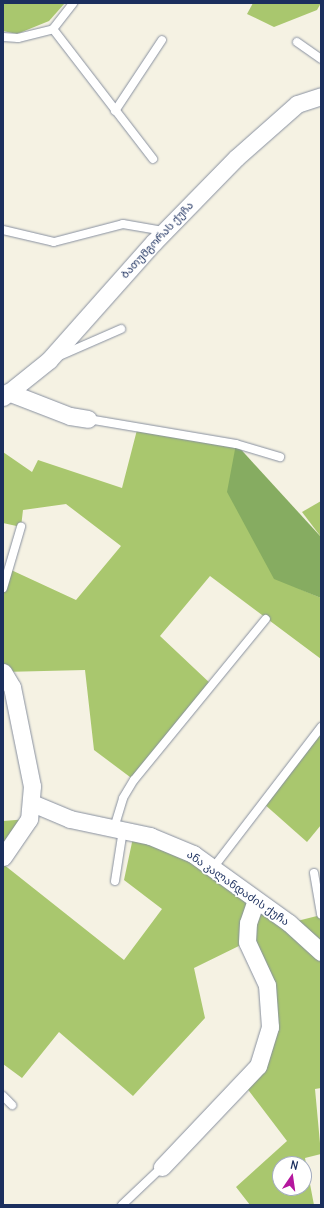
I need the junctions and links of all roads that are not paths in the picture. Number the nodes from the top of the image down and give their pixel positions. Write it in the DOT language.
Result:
graph roads {
  1 [pos="73,3"];
  2 [pos="53,30"];
  3 [pos="3,37"];
  4 [pos="162,40"];
  5 [pos="297,42"];
  6 [pos="321,59"];
  7 [pos="321,96"];
  8 [pos="116,111"];
  9 [pos="153,159"];
  10 [pos="3,230"];
  11 [pos="164,231"];
  12 [pos="121,329"];
  13 [pos="49,360"];
  14 [pos="6,395"];
  15 [pos="88,419"];
  16 [pos="280,457"];
  17 [pos="21,527"];
  18 [pos="3,588"];
  19 [pos="266,619"];
  20 [pos="3,672"];
  21 [pos="321,727"];
  22 [pos="32,803"];
  23 [pos="119,829"];
  24 [pos="3,857"];
  25 [pos="213,868"];
  26 [pos="314,873"];
  27 [pos="115,881"];
  28 [pos="256,900"];
  29 [pos="321,914"];
  30 [pos="321,952"];
  31 [pos="3,1096"];
  32 [pos="12,1105"];
  33 [pos="162,1167"];
  34 [pos="122,1205"];
  1 -- 2 [label="lane"];
  2 -- 3 [label="lane"];
  2 -- 8 [label="lane"];
  4 -- 8 [label="lane"];
  5 -- 6 [label="lane"];
  7 -- 11 [label="street, ბათუმგორას ქუჩა"];
  8 -- 9 [label="lane"];
  10 -- 11 [label="lane"];
  11 -- 13 [label="street, ბათუმგორას ქუჩა"];
  12 -- 13 [label="lane"];
  13 -- 14 [label="street, ბათუმგორას ქუჩა"];
  14 -- 15 [label="street"];
  15 -- 16 [label="lane"];
  17 -- 18 [label="lane"];
  19 -- 23 [label="lane"];
  20 -- 22 [label="street"];
  21 -- 25 [label="lane"];
  22 -- 23 [label="street, ანა კალანდაძის ქუჩა"];
  22 -- 24 [label="street"];
  23 -- 25 [label="street, ანა კალანდაძის ქუჩა"];
  23 -- 27 [label="lane"];
  25 -- 28 [label="street, ანა კალანდაძის ქუჩა"];
  26 -- 29 [label="lane"];
  28 -- 30 [label="street, ანა კალანდაძის ქუჩა"];
  28 -- 33 [label="street"];
  31 -- 32 [label="lane"];
  33 -- 34 [label="lane"];
}
